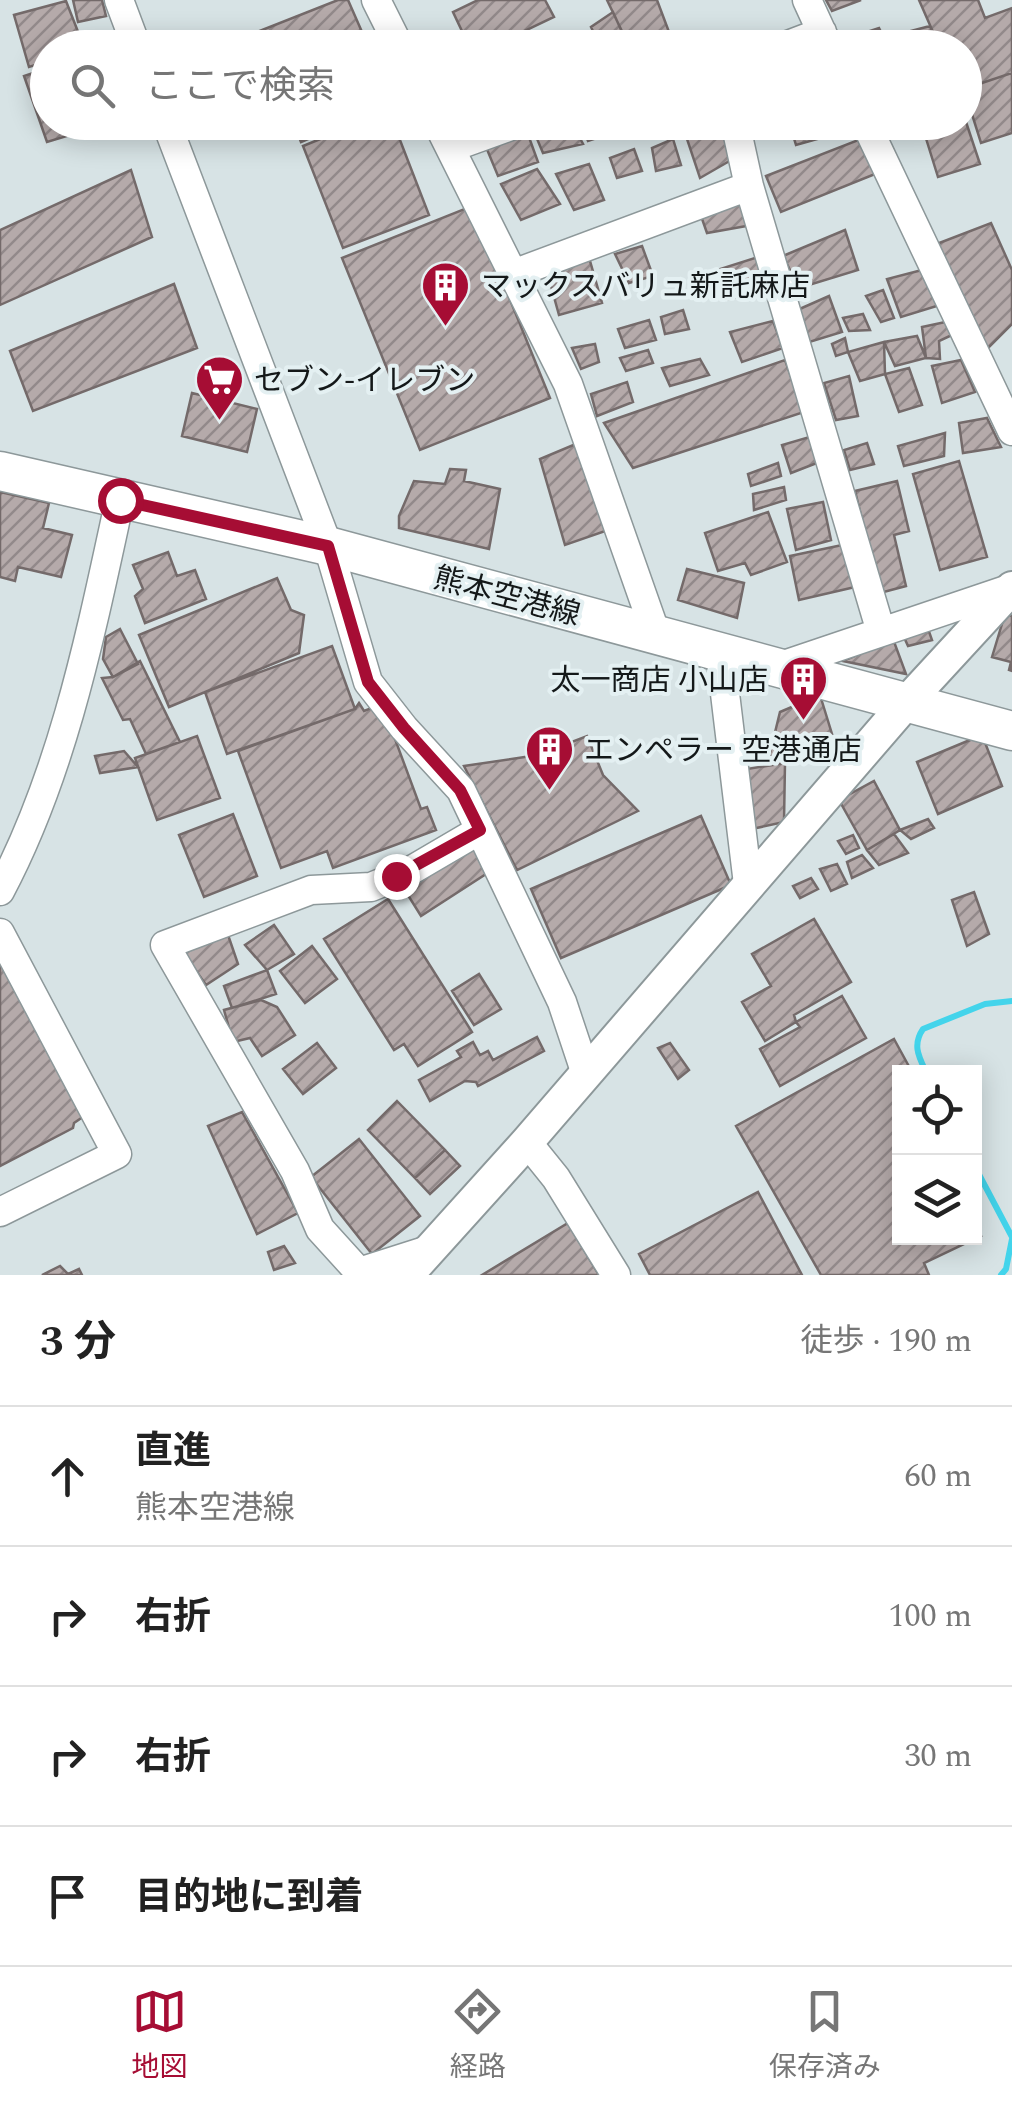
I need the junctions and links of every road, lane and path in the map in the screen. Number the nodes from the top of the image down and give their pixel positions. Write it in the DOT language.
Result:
graph roads {
  1 [pos="119,0"];
  2 [pos="376,0"];
  3 [pos="807,0"];
  4 [pos="130,30"];
  5 [pos="391,30"];
  6 [pos="821,30"];
  7 [pos="173,140"];
  8 [pos="446,140"];
  9 [pos="472,140"];
  10 [pos="739,140"];
  11 [pos="874,140"];
  12 [pos="450,148"];
  13 [pos="748,186"];
  14 [pos="513,274"];
  15 [pos="1012,432"];
  16 [pos="0,471"];
  17 [pos="120,500"];
  18 [pos="328,546"];
  19 [pos="1012,588"];
  20 [pos="881,632"];
  21 [pos="656,637"];
  22 [pos="720,652"];
  23 [pos="778,667"];
  24 [pos="906,704"];
  25 [pos="1012,731"];
  26 [pos="480,830"];
  27 [pos="748,884"];
  28 [pos="0,891"];
  29 [pos="0,932"];
  30 [pos="586,1074"];
  31 [pos="528,1142"];
  32 [pos="0,1212"];
  33 [pos="418,1263"];
  34 [pos="358,1274"];
  35 [pos="616,1275"];
  1 -- 4 [label="street"];
  2 -- 5 [label="street"];
  3 -- 6 [label="street"];
  7 -- 18 [label="street"];
  8 -- 12 [label="street"];
  9 -- 12 [label="street"];
  10 -- 13 [label="street"];
  11 -- 15 [label="street"];
  12 -- 14 [label="street"];
  13 -- 14 [label="street"];
  13 -- 20 [label="street"];
  14 -- 21 [label="street"];
  16 -- 17 [label="main road, 熊本空港線"];
  17 -- 18 [label="main road, 熊本空港線"];
  17 -- 28 [label="street"];
  18 -- 21 [label="main road, 熊本空港線"];
  18 -- 26 [label="street"];
  19 -- 20 [label="street"];
  19 -- 24 [label="street"];
  20 -- 23 [label="street"];
  21 -- 22 [label="main road, 熊本空港線"];
  22 -- 23 [label="main road, 熊本空港線"];
  22 -- 27 [label="street"];
  23 -- 24 [label="main road, 熊本空港線"];
  24 -- 25 [label="main road, 熊本空港線"];
  24 -- 27 [label="street"];
  26 -- 30 [label="street"];
  26 -- 34 [label="street"];
  27 -- 30 [label="street"];
  29 -- 32 [label="street"];
  30 -- 31 [label="street"];
  31 -- 33 [label="street"];
  31 -- 35 [label="street"];
  33 -- 34 [label="street"];
}
